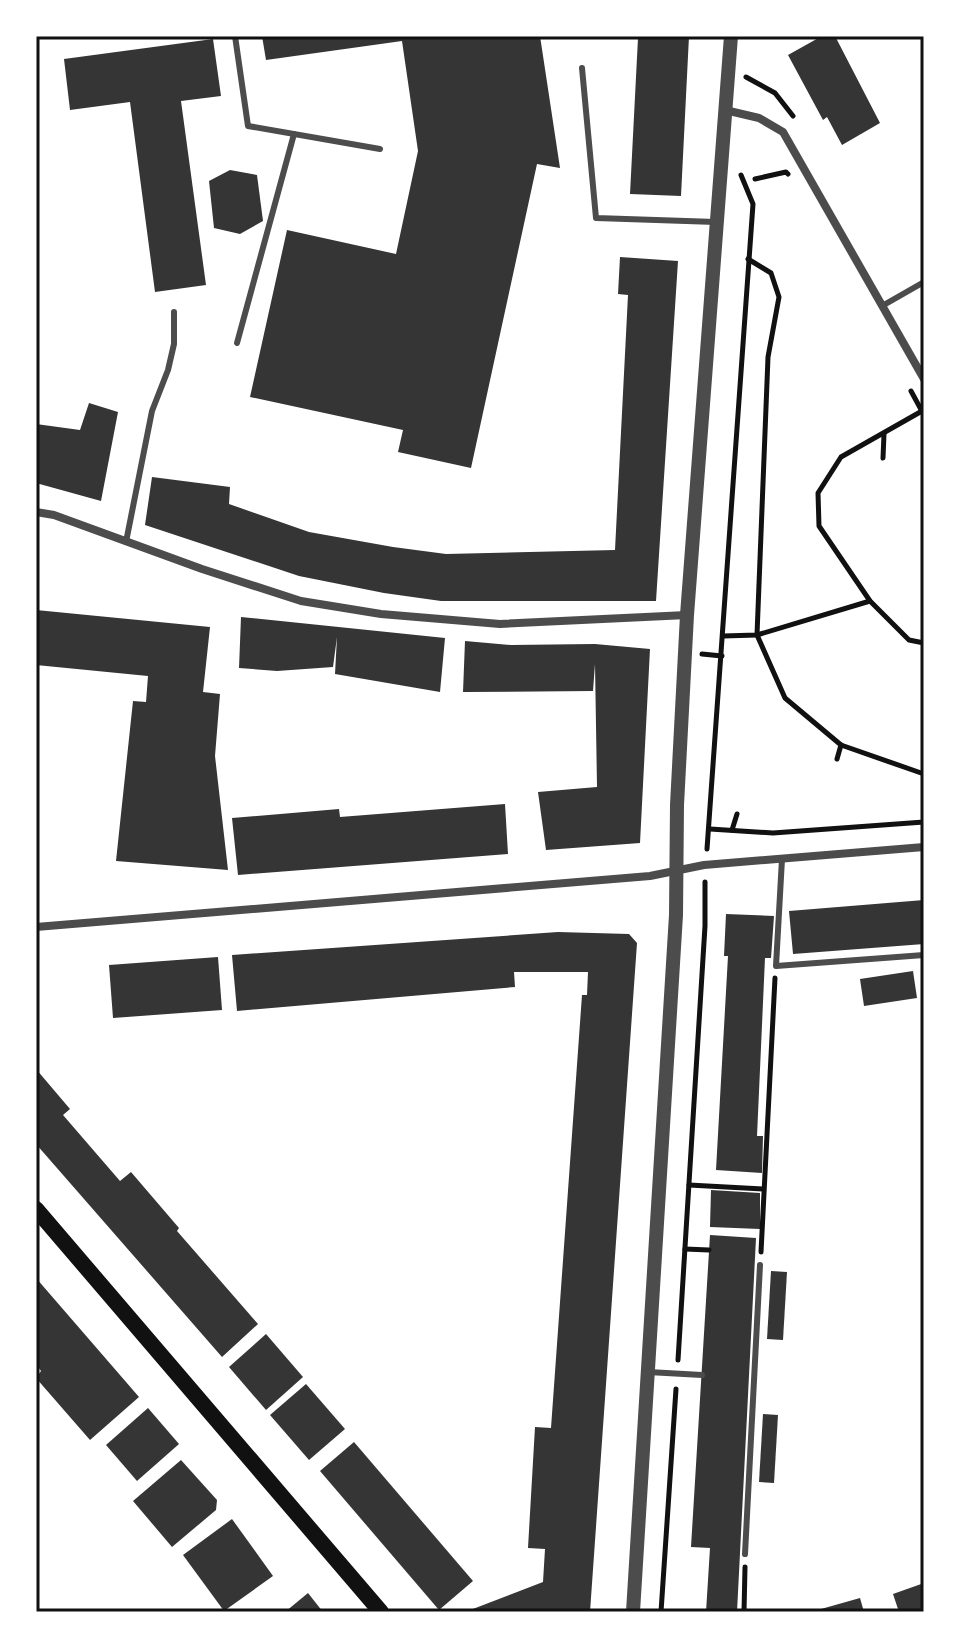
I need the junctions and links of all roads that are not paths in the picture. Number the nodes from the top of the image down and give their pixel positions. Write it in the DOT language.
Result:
graph roads {
  1 [pos="235,36"];
  2 [pos="731,36"];
  3 [pos="582,68"];
  4 [pos="724,110"];
  5 [pos="294,134"];
  6 [pos="380,149"];
  7 [pos="716,222"];
  8 [pos="924,282"];
  9 [pos="882,306"];
  10 [pos="174,312"];
  11 [pos="237,343"];
  12 [pos="924,379"];
  13 [pos="36,512"];
  14 [pos="126,542"];
  15 [pos="687,615"];
  16 [pos="924,847"];
  17 [pos="782,859"];
  18 [pos="677,870"];
  19 [pos="36,927"];
  20 [pos="924,955"];
  21 [pos="36,1209"];
  22 [pos="760,1265"];
  23 [pos="648,1372"];
  24 [pos="702,1375"];
  25 [pos="745,1554"];
  26 [pos="381,1612"];
  27 [pos="633,1612"];
  1 -- 5 [label="lane"];
  2 -- 4 [label="street"];
  3 -- 7 [label="lane"];
  4 -- 7 [label="street"];
  4 -- 9 [label="street"];
  5 -- 6 [label="lane"];
  5 -- 11 [label="lane"];
  7 -- 15 [label="street"];
  8 -- 9 [label="lane"];
  9 -- 12 [label="street"];
  10 -- 14 [label="lane"];
  13 -- 14 [label="street"];
  14 -- 15 [label="street"];
  15 -- 18 [label="street"];
  16 -- 17 [label="street"];
  17 -- 18 [label="street"];
  17 -- 20 [label="lane"];
  18 -- 19 [label="street"];
  18 -- 23 [label="street"];
  21 -- 26 [label="main road"];
  22 -- 25 [label="lane"];
  23 -- 24 [label="lane"];
  23 -- 27 [label="street"];
}
